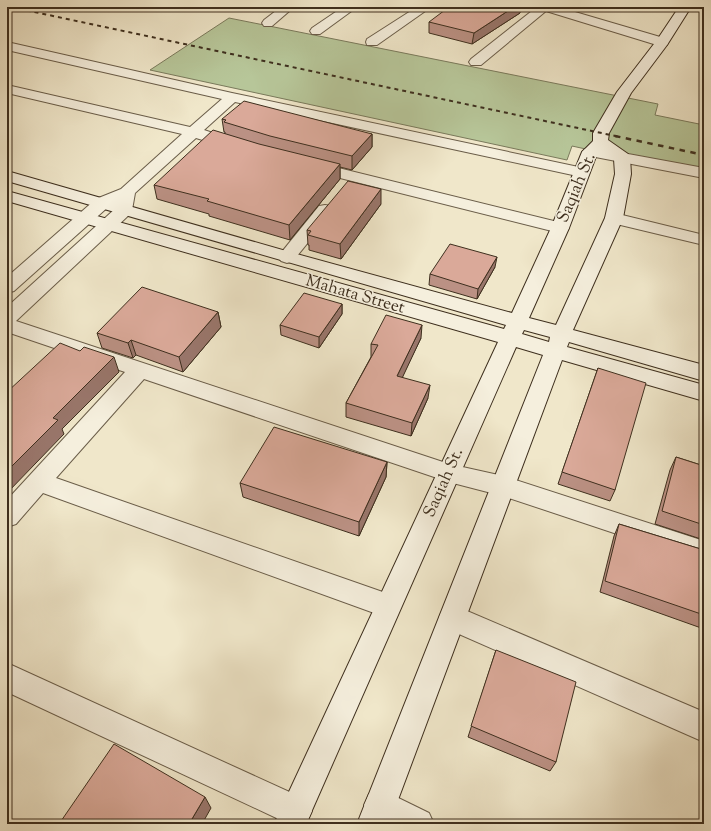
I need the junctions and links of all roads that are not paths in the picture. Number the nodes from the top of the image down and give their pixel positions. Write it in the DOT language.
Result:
graph roads {
  1 [pos="288,7"];
  2 [pos="351,7"];
  3 [pos="425,7"];
  4 [pos="545,7"];
  5 [pos="685,7"];
  6 [pos="268,23"];
  7 [pos="316,31"];
  8 [pos="372,42"];
  9 [pos="662,42"];
  10 [pos="7,46"];
  11 [pos="476,62"];
  12 [pos="7,89"];
  13 [pos="232,97"];
  14 [pos="194,132"];
  15 [pos="252,150"];
  16 [pos="591,155"];
  17 [pos="622,157"];
  18 [pos="295,162"];
  19 [pos="704,173"];
  20 [pos="7,176"];
  21 [pos="344,187"];
  22 [pos="127,192"];
  23 [pos="7,196"];
  24 [pos="102,203"];
  25 [pos="124,210"];
  26 [pos="614,218"];
  27 [pos="85,219"];
  28 [pos="108,226"];
  29 [pos="560,228"];
  30 [pos="704,240"];
  31 [pos="287,257"];
  32 [pos="7,287"];
  33 [pos="7,318"];
  34 [pos="7,325"];
  35 [pos="514,330"];
  36 [pos="559,342"];
  37 [pos="140,370"];
  38 [pos="704,373"];
  39 [pos="704,393"];
  40 [pos="448,473"];
  41 [pos="39,482"];
  42 [pos="503,486"];
  43 [pos="7,517"];
  44 [pos="704,552"];
  45 [pos="388,606"];
  46 [pos="453,618"];
  47 [pos="7,677"];
  48 [pos="704,727"];
  49 [pos="377,815"];
  50 [pos="293,817"];
  51 [pos="418,824"];
  1 -- 6 [label="street"];
  2 -- 7 [label="street"];
  3 -- 8 [label="street"];
  4 -- 9 [label="street"];
  4 -- 11 [label="street"];
  5 -- 9 [label="street"];
  9 -- 16 [label="street"];
  10 -- 13 [label="street"];
  12 -- 14 [label="street"];
  13 -- 14 [label="street"];
  13 -- 16 [label="street"];
  14 -- 15 [label="street"];
  14 -- 22 [label="street"];
  16 -- 17 [label="street, Saqiah St."];
  16 -- 29 [label="street, Saqiah St."];
  17 -- 19 [label="street"];
  17 -- 26 [label="street, Saqiah St."];
  18 -- 21 [label="street"];
  20 -- 24 [label="street, Mahata Street"];
  21 -- 29 [label="street"];
  21 -- 31 [label="street"];
  22 -- 24 [label="street"];
  22 -- 25 [label="street"];
  23 -- 27 [label="street, Mahata Street"];
  24 -- 25 [label="street, Mahata Street"];
  24 -- 27 [label="street"];
  25 -- 28 [label="street"];
  25 -- 31 [label="street, Mahata Street"];
  26 -- 30 [label="street"];
  26 -- 36 [label="street, Saqiah St."];
  27 -- 28 [label="street, Mahata Street"];
  27 -- 32 [label="street"];
  28 -- 33 [label="street"];
  28 -- 35 [label="street, Mahata Street"];
  29 -- 35 [label="street, Saqiah St."];
  31 -- 35 [label="street, Mahata Street"];
  34 -- 37 [label="street"];
  35 -- 36 [label="street, Mahata Street"];
  35 -- 40 [label="street, Saqiah St."];
  36 -- 38 [label="street, Mahata Street"];
  36 -- 39 [label="street, Mahata Street"];
  36 -- 42 [label="street, Saqiah St."];
  37 -- 40 [label="street"];
  37 -- 41 [label="street"];
  40 -- 42 [label="street"];
  40 -- 45 [label="street, Saqiah St."];
  41 -- 43 [label="street"];
  41 -- 45 [label="street"];
  42 -- 44 [label="street"];
  42 -- 46 [label="street, Saqiah St."];
  45 -- 50 [label="street, Saqiah St."];
  46 -- 48 [label="street"];
  46 -- 49 [label="street, Saqiah St."];
  47 -- 50 [label="street"];
  49 -- 51 [label="street"];
}
